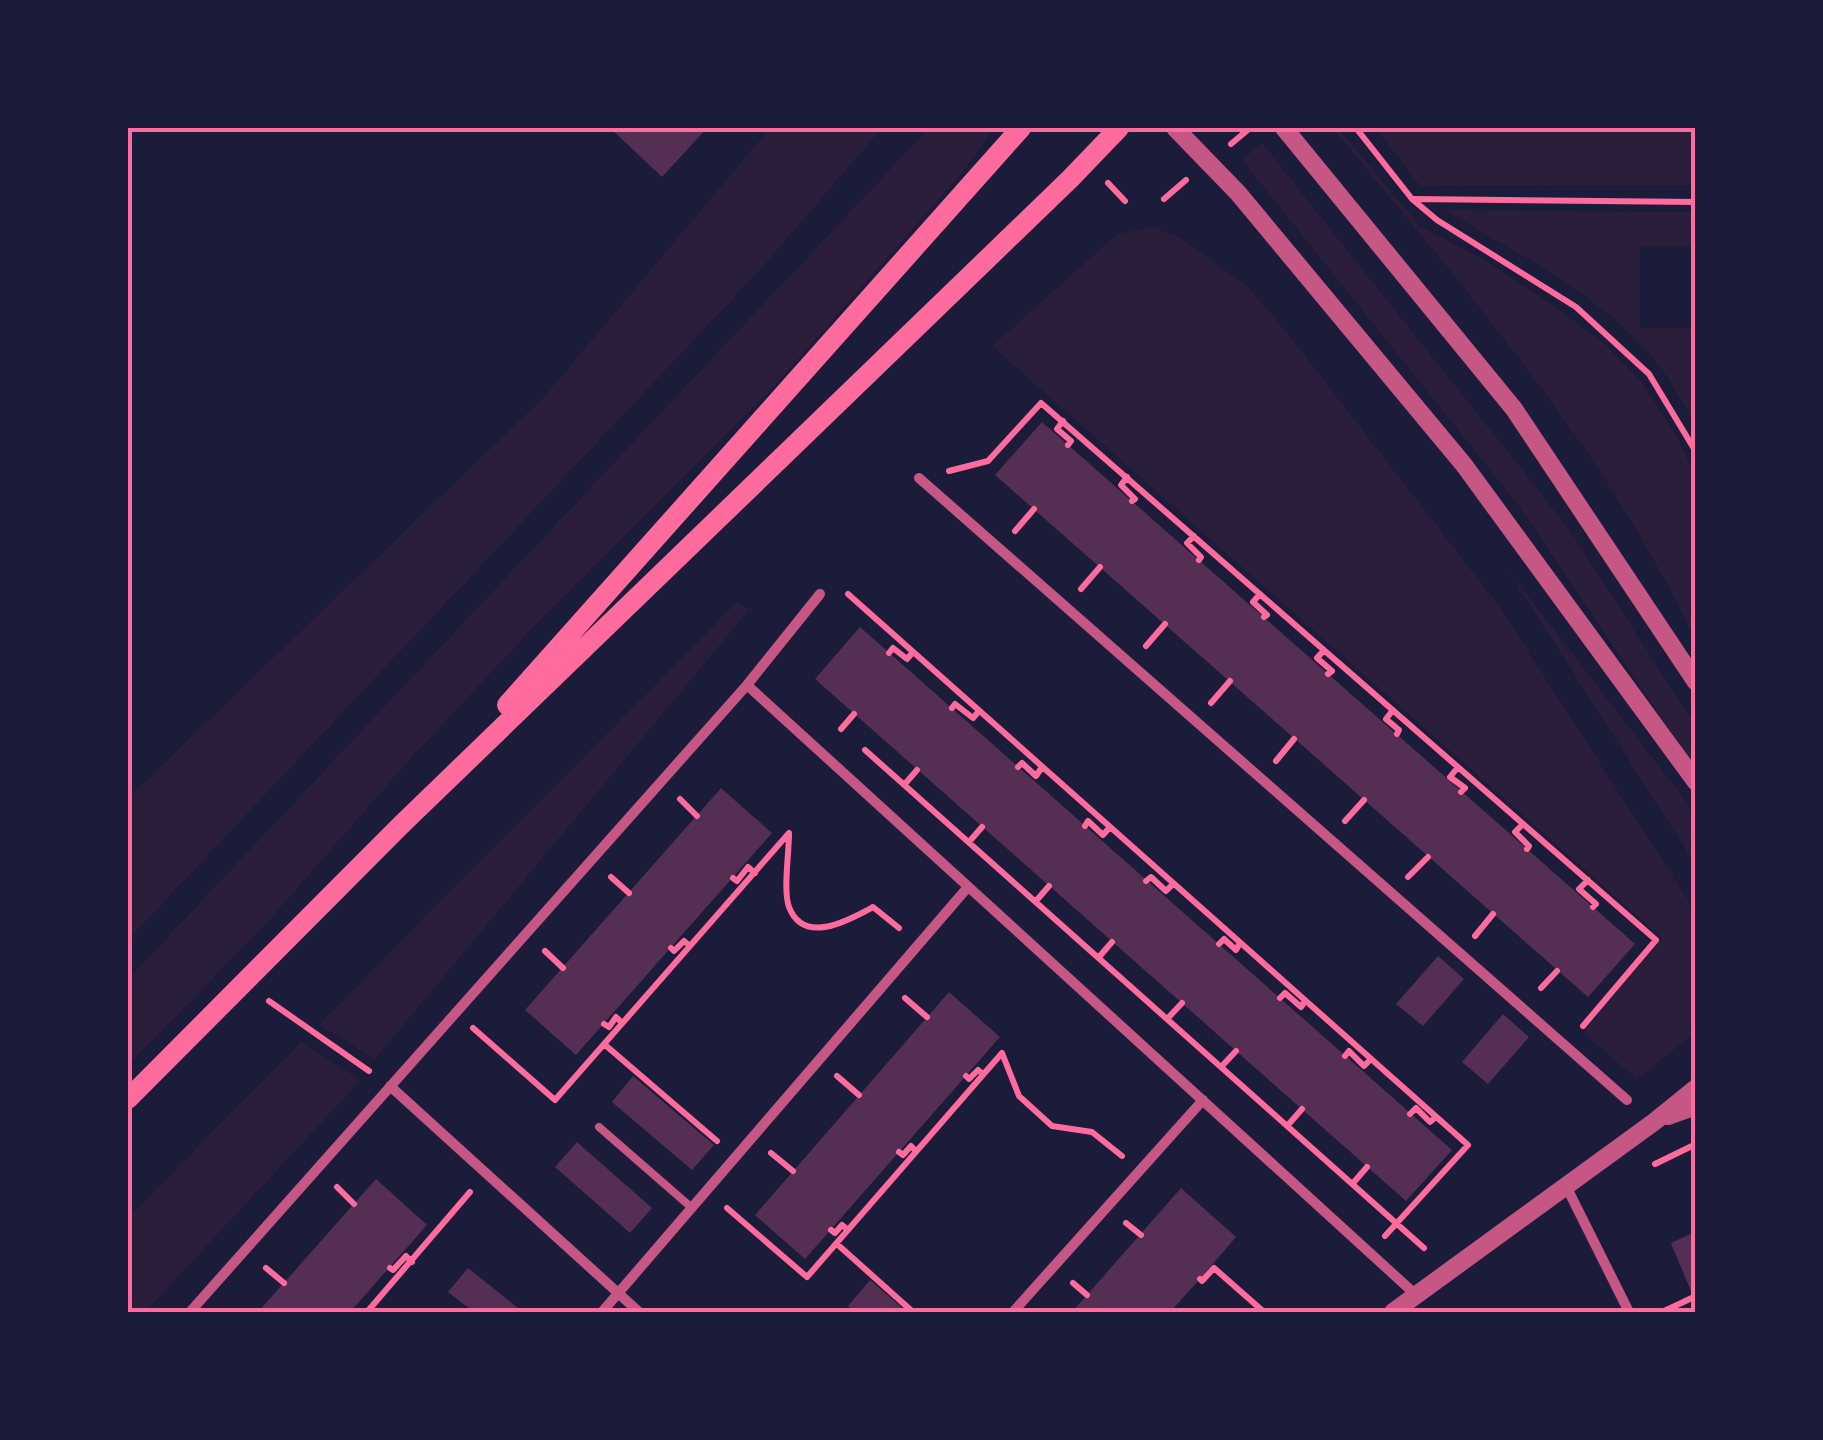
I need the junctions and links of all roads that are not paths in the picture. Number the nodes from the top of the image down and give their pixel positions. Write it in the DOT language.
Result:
graph roads {
  1 [pos="1021,128"];
  2 [pos="1119,128"];
  3 [pos="1175,128"];
  4 [pos="1284,128"];
  5 [pos="918,478"];
  6 [pos="820,594"];
  7 [pos="1696,682"];
  8 [pos="747,685"];
  9 [pos="1696,782"];
  10 [pos="401,825"];
  11 [pos="968,887"];
  12 [pos="390,1086"];
  13 [pos="1696,1088"];
  14 [pos="128,1098"];
  15 [pos="1202,1100"];
  16 [pos="1627,1100"];
  17 [pos="1696,1106"];
  18 [pos="1654,1122"];
  19 [pos="599,1126"];
  20 [pos="1566,1186"];
  21 [pos="692,1208"];
  22 [pos="618,1294"];
  23 [pos="1415,1294"];
  24 [pos="190,1312"];
  25 [pos="602,1312"];
  26 [pos="638,1312"];
  27 [pos="1013,1312"];
  28 [pos="1393,1312"];
  29 [pos="1628,1312"];
  1 -- 10 [label="main road"];
  2 -- 10 [label="main road"];
  3 -- 9 [label="street"];
  4 -- 7 [label="street"];
  5 -- 16 [label="street"];
  6 -- 8 [label="street"];
  8 -- 11 [label="street"];
  8 -- 12 [label="street"];
  10 -- 14 [label="main road"];
  11 -- 15 [label="street"];
  11 -- 21 [label="street"];
  12 -- 22 [label="street"];
  12 -- 24 [label="street"];
  13 -- 18 [label="street"];
  15 -- 23 [label="street"];
  15 -- 27 [label="street"];
  17 -- 18 [label="street"];
  18 -- 20 [label="street"];
  19 -- 21 [label="lane"];
  20 -- 23 [label="street"];
  20 -- 29 [label="street"];
  21 -- 22 [label="street"];
  22 -- 25 [label="street"];
  22 -- 26 [label="street"];
  23 -- 28 [label="street"];
}
